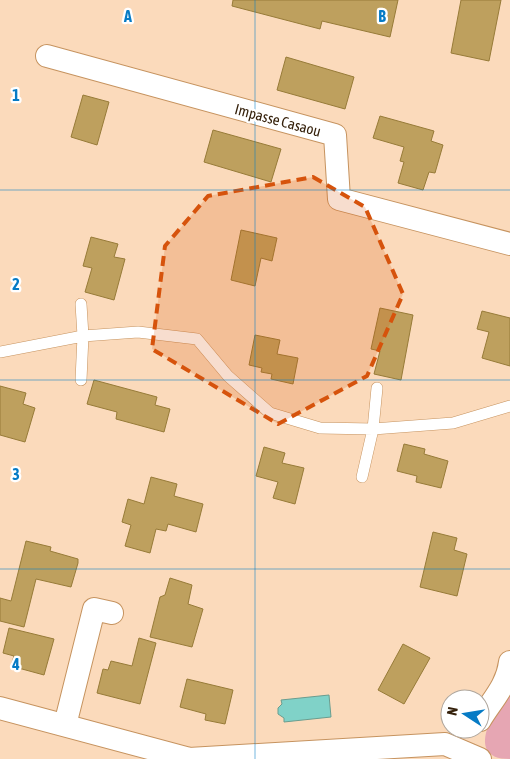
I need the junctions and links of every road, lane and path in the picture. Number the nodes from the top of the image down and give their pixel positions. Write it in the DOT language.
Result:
graph roads {
  1 [pos="47,56"];
  2 [pos="510,244"];
  3 [pos="81,304"];
  4 [pos="83,336"];
  5 [pos="0,352"];
  6 [pos="81,380"];
  7 [pos="377,388"];
  8 [pos="510,406"];
  9 [pos="373,429"];
  10 [pos="362,477"];
  11 [pos="112,613"];
  12 [pos="510,653"];
  13 [pos="510,662"];
  14 [pos="490,703"];
  15 [pos="0,708"];
  16 [pos="65,724"];
  17 [pos="472,739"];
  18 [pos="466,756"];
  19 [pos="182,758"];
  1 -- 2 [label="street, Impasse Casaou"];
  3 -- 4 [label="lane"];
  4 -- 5 [label="lane"];
  4 -- 6 [label="lane"];
  4 -- 9 [label="lane"];
  7 -- 9 [label="lane"];
  8 -- 9 [label="lane"];
  9 -- 10 [label="lane"];
  11 -- 16 [label="street"];
  12 -- 13 [label="street"];
  13 -- 14 [label="street"];
  15 -- 16 [label="street"];
  16 -- 19 [label="street"];
  17 -- 18 [label="street"];
  18 -- 19 [label="street"];
}
